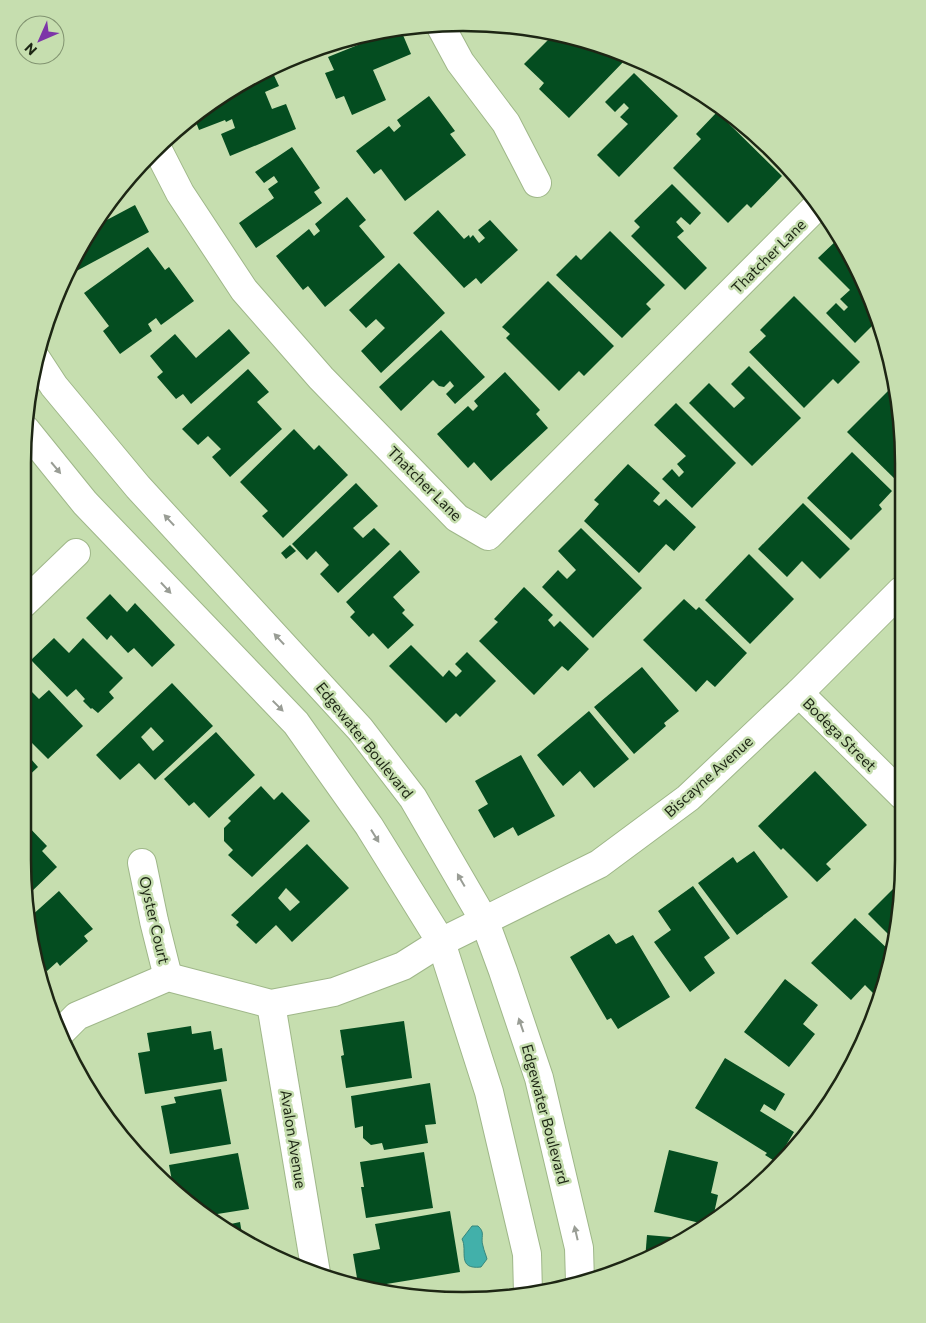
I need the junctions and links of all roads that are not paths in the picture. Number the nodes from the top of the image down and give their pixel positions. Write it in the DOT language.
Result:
graph roads {
  1 [pos="444,32"];
  2 [pos="161,155"];
  3 [pos="537,183"];
  4 [pos="813,210"];
  5 [pos="42,368"];
  6 [pos="32,437"];
  7 [pos="76,553"];
  8 [pos="31,596"];
  9 [pos="895,597"];
  10 [pos="799,693"];
  11 [pos="895,788"];
  12 [pos="142,863"];
  13 [pos="485,922"];
  14 [pos="441,942"];
  15 [pos="168,977"];
  16 [pos="271,1004"];
  17 [pos="65,1028"];
  18 [pos="315,1265"];
  19 [pos="580,1276"];
  20 [pos="528,1286"];
  1 -- 3 [label="street"];
  2 -- 4 [label="street, Thatcher Lane"];
  13 -- 5 [label="street, Edgewater Boulevard, one-way"];
  6 -- 14 [label="street, one-way"];
  7 -- 8 [label="street"];
  9 -- 10 [label="street, Biscayne Avenue"];
  10 -- 11 [label="street, Bodega Street"];
  10 -- 13 [label="street, Biscayne Avenue"];
  12 -- 15 [label="street, Oyster Court"];
  13 -- 14 [label="street, Biscayne Avenue"];
  19 -- 13 [label="street, Edgewater Boulevard, one-way"];
  14 -- 16 [label="street, Biscayne Avenue"];
  14 -- 20 [label="street"];
  15 -- 16 [label="street"];
  15 -- 17 [label="street"];
  16 -- 18 [label="street, Avalon Avenue"];
}
